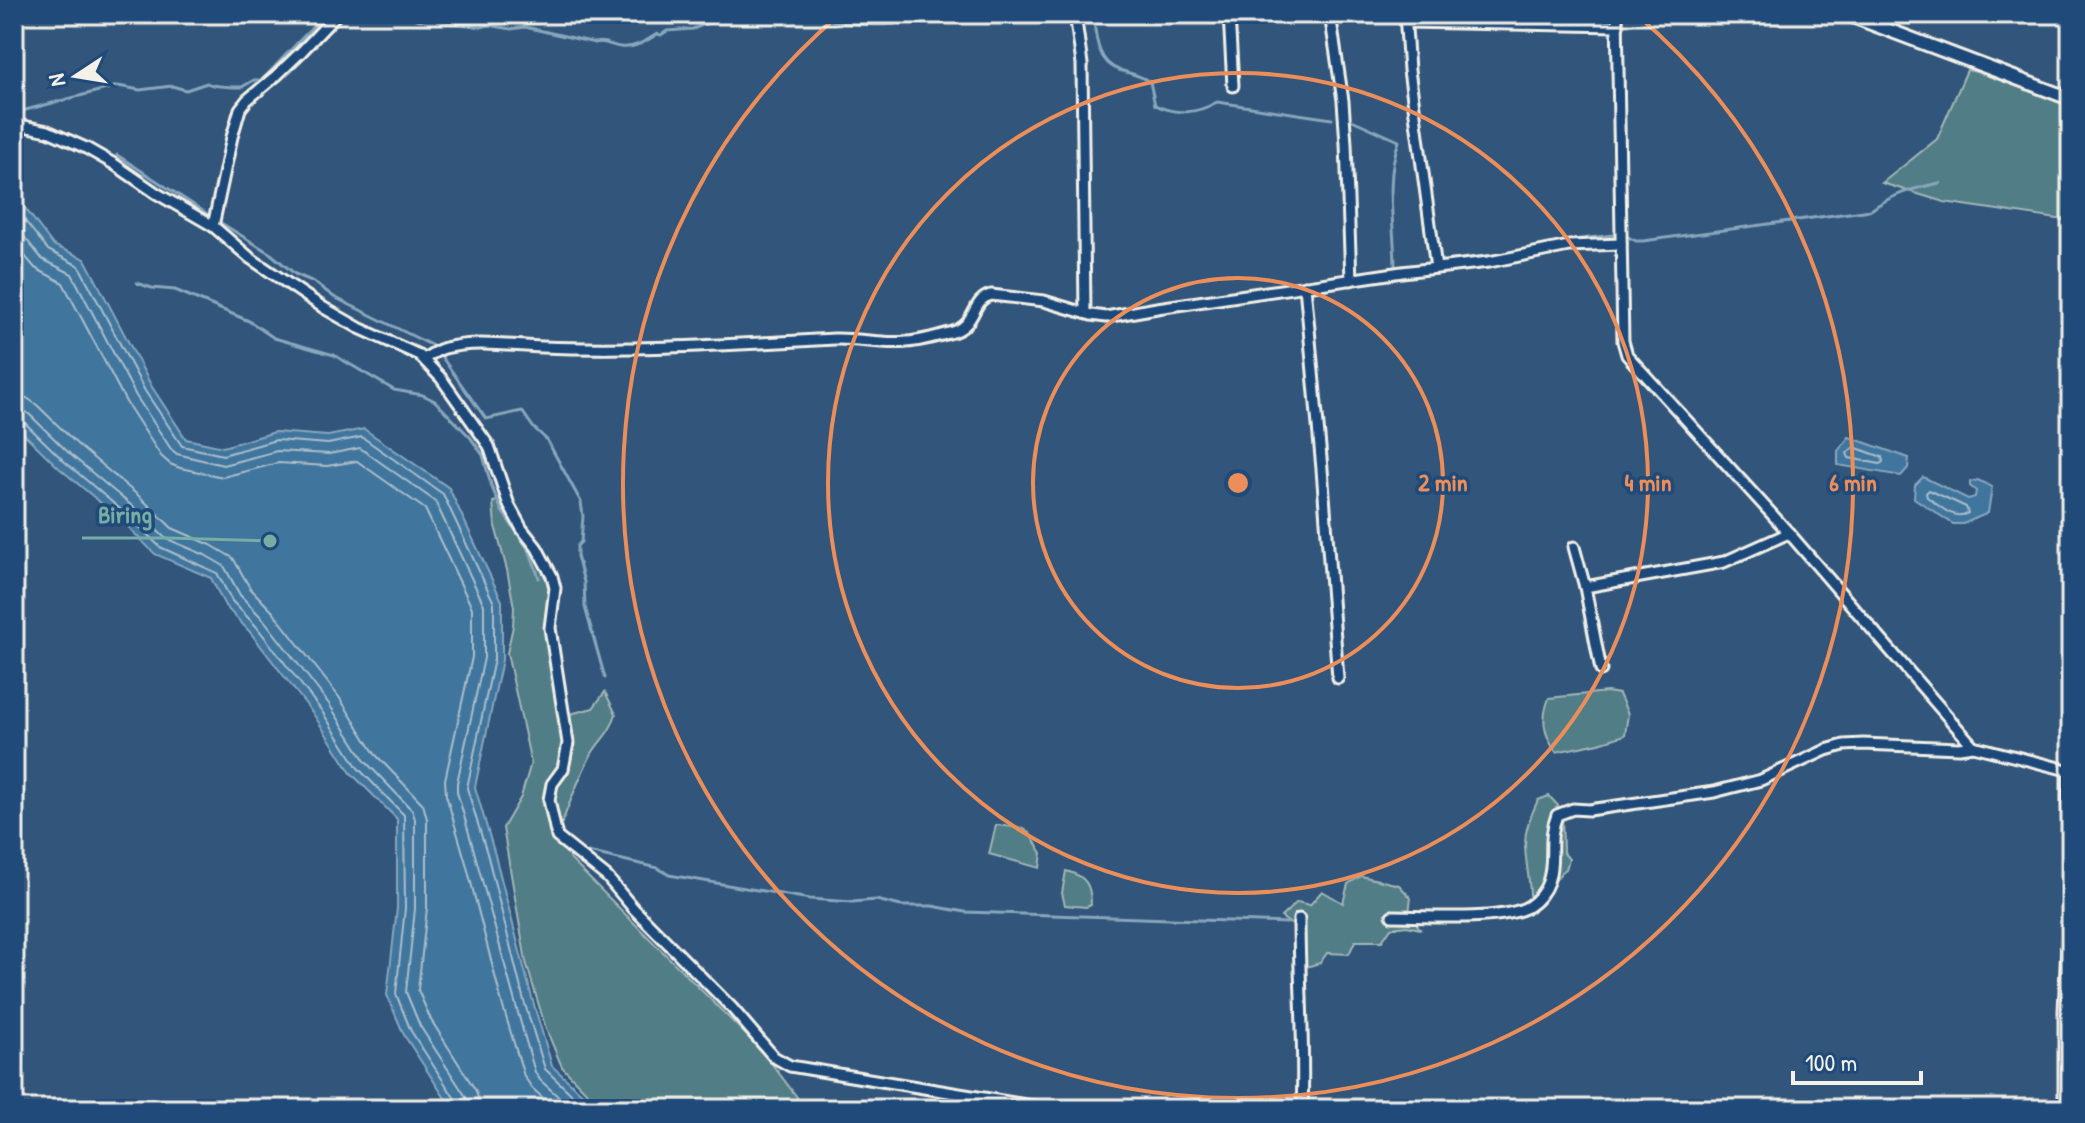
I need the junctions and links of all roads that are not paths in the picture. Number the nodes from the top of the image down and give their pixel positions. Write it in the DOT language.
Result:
graph roads {
  1 [pos="337,14"];
  2 [pos="1075,14"];
  3 [pos="1229,14"];
  4 [pos="1330,14"];
  5 [pos="1617,14"];
  6 [pos="1846,14"];
  7 [pos="1405,18"];
  8 [pos="1618,26"];
  9 [pos="1233,86"];
  10 [pos="2071,99"];
  11 [pos="14,124"];
  12 [pos="213,226"];
  13 [pos="1621,244"];
  14 [pos="1436,268"];
  15 [pos="1351,280"];
  16 [pos="1305,286"];
  17 [pos="1085,313"];
  18 [pos="424,359"];
  19 [pos="1789,533"];
  20 [pos="1574,547"];
  21 [pos="1585,587"];
  22 [pos="1601,670"];
  23 [pos="1338,678"];
  24 [pos="1973,746"];
  25 [pos="2070,771"];
  26 [pos="2071,836"];
  27 [pos="2071,854"];
  28 [pos="1392,916"];
  29 [pos="1299,919"];
  30 [pos="1051,1109"];
  31 [pos="1302,1109"];
  32 [pos="2064,1109"];
  1 -- 12 [label="street"];
  2 -- 17 [label="street"];
  3 -- 9 [label="street"];
  4 -- 15 [label="street"];
  5 -- 8 [label="street"];
  6 -- 10 [label="street"];
  7 -- 8 [label="street"];
  7 -- 14 [label="street"];
  8 -- 13 [label="street"];
  11 -- 12 [label="street"];
  12 -- 18 [label="street"];
  13 -- 14 [label="street"];
  13 -- 19 [label="street"];
  14 -- 15 [label="street"];
  15 -- 16 [label="street"];
  16 -- 17 [label="street"];
  16 -- 23 [label="street"];
  17 -- 18 [label="street"];
  18 -- 30 [label="street"];
  19 -- 21 [label="street"];
  19 -- 24 [label="street"];
  20 -- 21 [label="street"];
  21 -- 22 [label="street"];
  24 -- 25 [label="street"];
  24 -- 28 [label="street"];
  25 -- 26 [label="street"];
  27 -- 32 [label="street"];
  29 -- 31 [label="street"];
}
